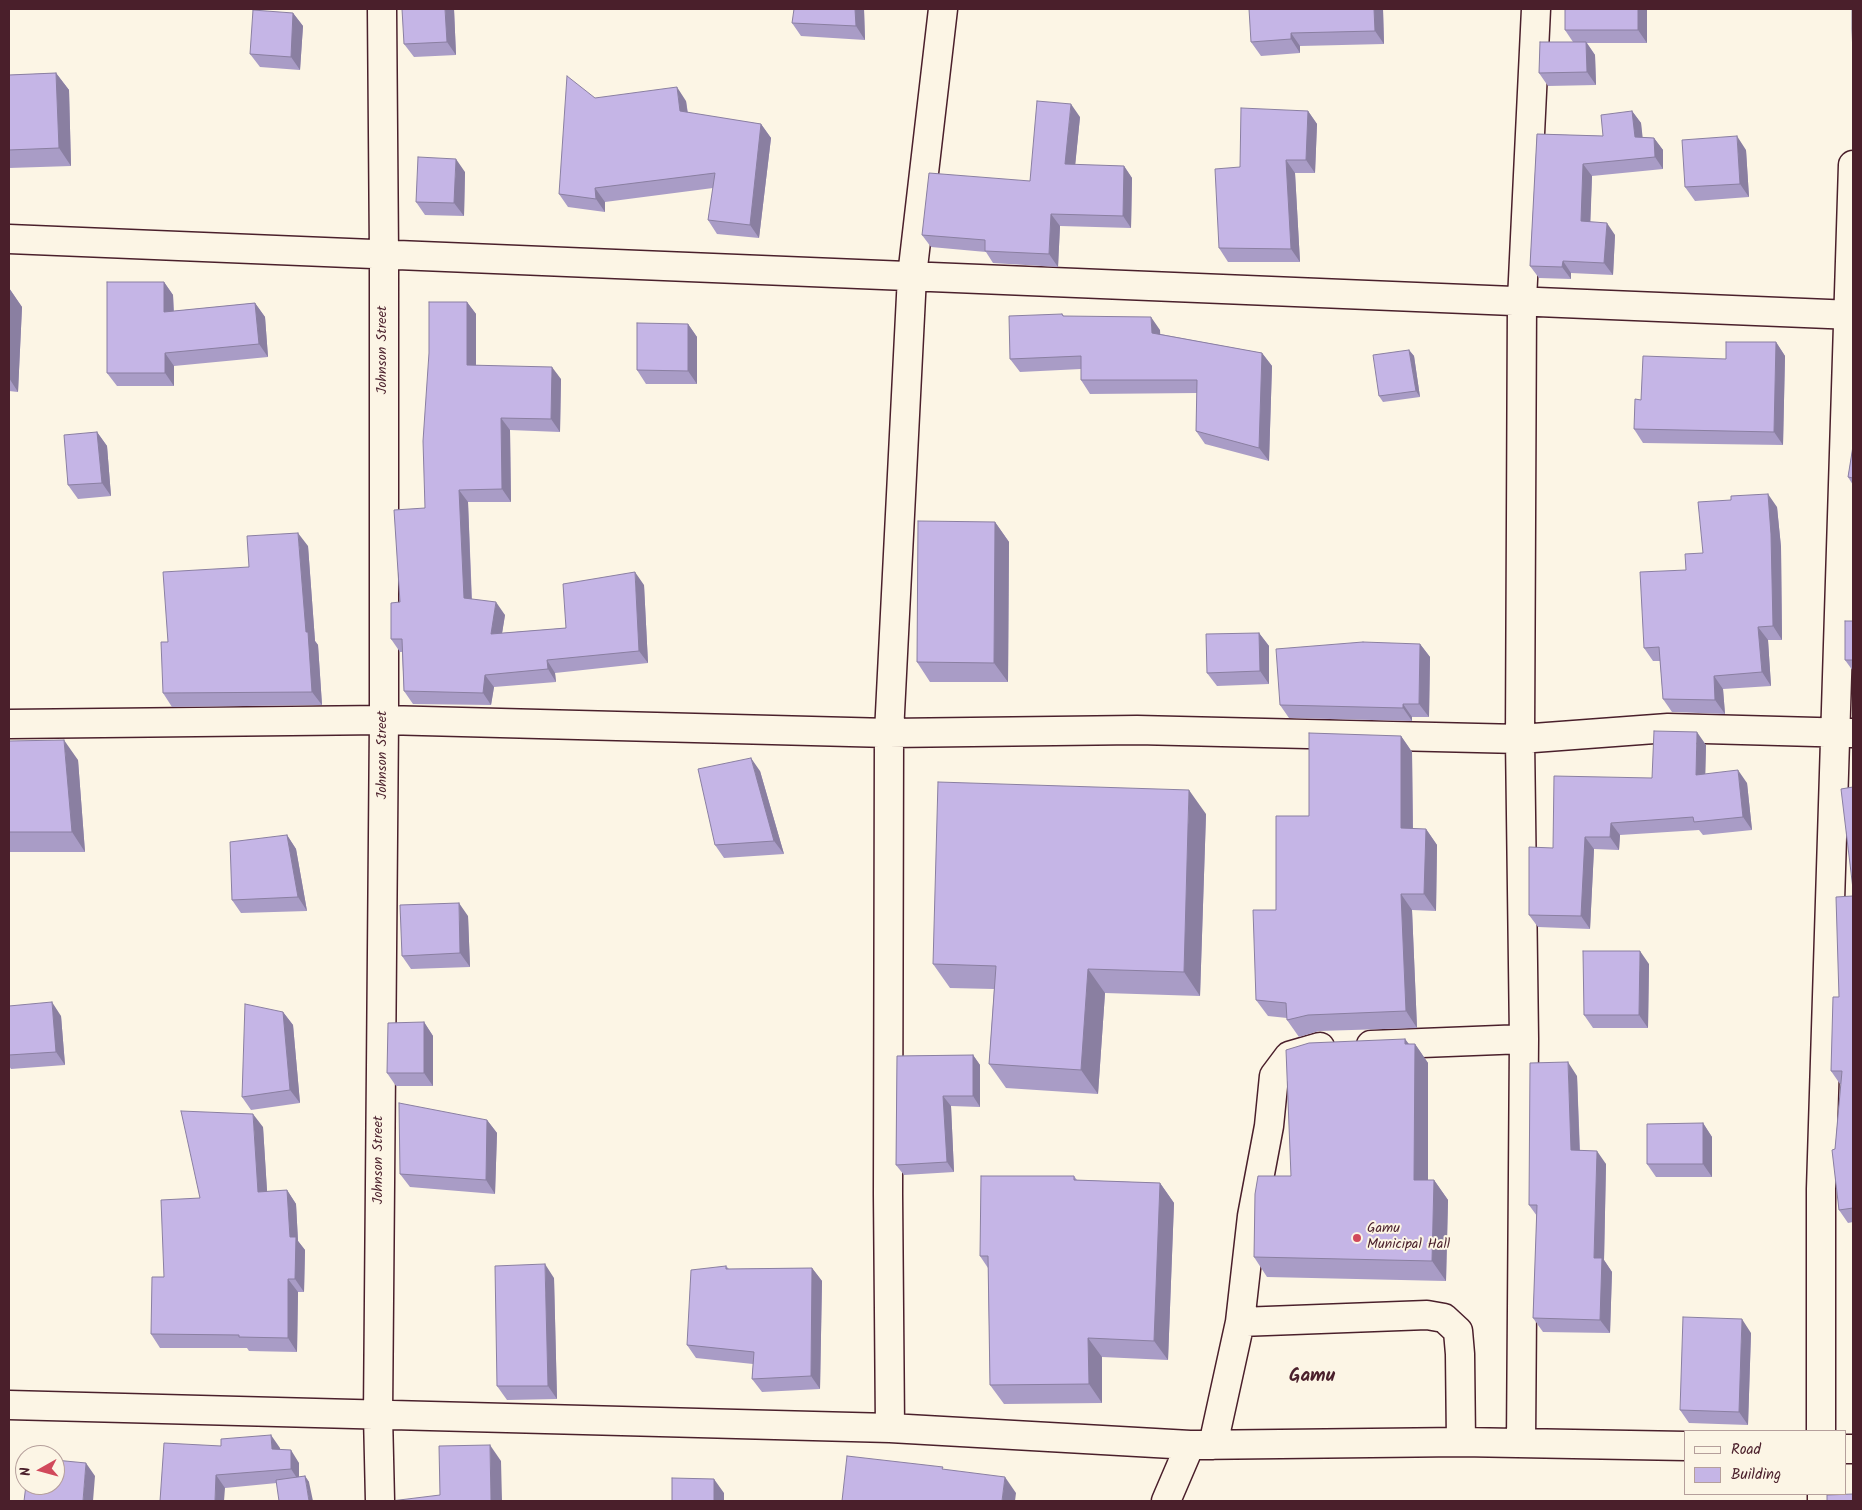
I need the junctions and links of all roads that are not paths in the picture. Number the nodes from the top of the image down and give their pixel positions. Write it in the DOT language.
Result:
graph roads {
  1 [pos="382,9"];
  2 [pos="943,9"];
  3 [pos="1536,9"];
  4 [pos="1853,165"];
  5 [pos="9,239"];
  6 [pos="384,255"];
  7 [pos="912,276"];
  8 [pos="1522,300"];
  9 [pos="1851,314"];
  10 [pos="384,720"];
  11 [pos="9,724"];
  12 [pos="889,733"];
  13 [pos="1844,733"];
  14 [pos="1520,740"];
  15 [pos="1524,1039"];
  16 [pos="1240,1322"];
  17 [pos="9,1405"];
  18 [pos="378,1415"];
  19 [pos="890,1428"];
  20 [pos="1821,1430"];
  21 [pos="1461,1442"];
  22 [pos="1521,1442"];
  23 [pos="1202,1445"];
  24 [pos="1684,1446"];
  25 [pos="380,1501"];
  26 [pos="1166,1501"];
  1 -- 6 [label="street, Johnson Street"];
  2 -- 7 [label="street"];
  3 -- 8 [label="street"];
  4 -- 9 [label="street"];
  5 -- 6 [label="street"];
  6 -- 7 [label="street"];
  6 -- 10 [label="street, Johnson Street"];
  7 -- 8 [label="street"];
  7 -- 12 [label="street"];
  8 -- 9 [label="street"];
  8 -- 14 [label="street"];
  9 -- 13 [label="street"];
  10 -- 11 [label="street"];
  10 -- 12 [label="street"];
  10 -- 18 [label="street, Johnson Street"];
  12 -- 14 [label="street"];
  12 -- 19 [label="street"];
  13 -- 14 [label="street"];
  13 -- 20 [label="street"];
  14 -- 15 [label="street"];
  15 -- 16 [label="street"];
  15 -- 22 [label="street"];
  16 -- 21 [label="street"];
  16 -- 23 [label="street"];
  17 -- 18 [label="street"];
  18 -- 19 [label="street"];
  18 -- 25 [label="street, Johnson Street"];
  19 -- 23 [label="street"];
  21 -- 22 [label="street"];
  21 -- 23 [label="street"];
  22 -- 24 [label="street"];
  23 -- 26 [label="street"];
}
